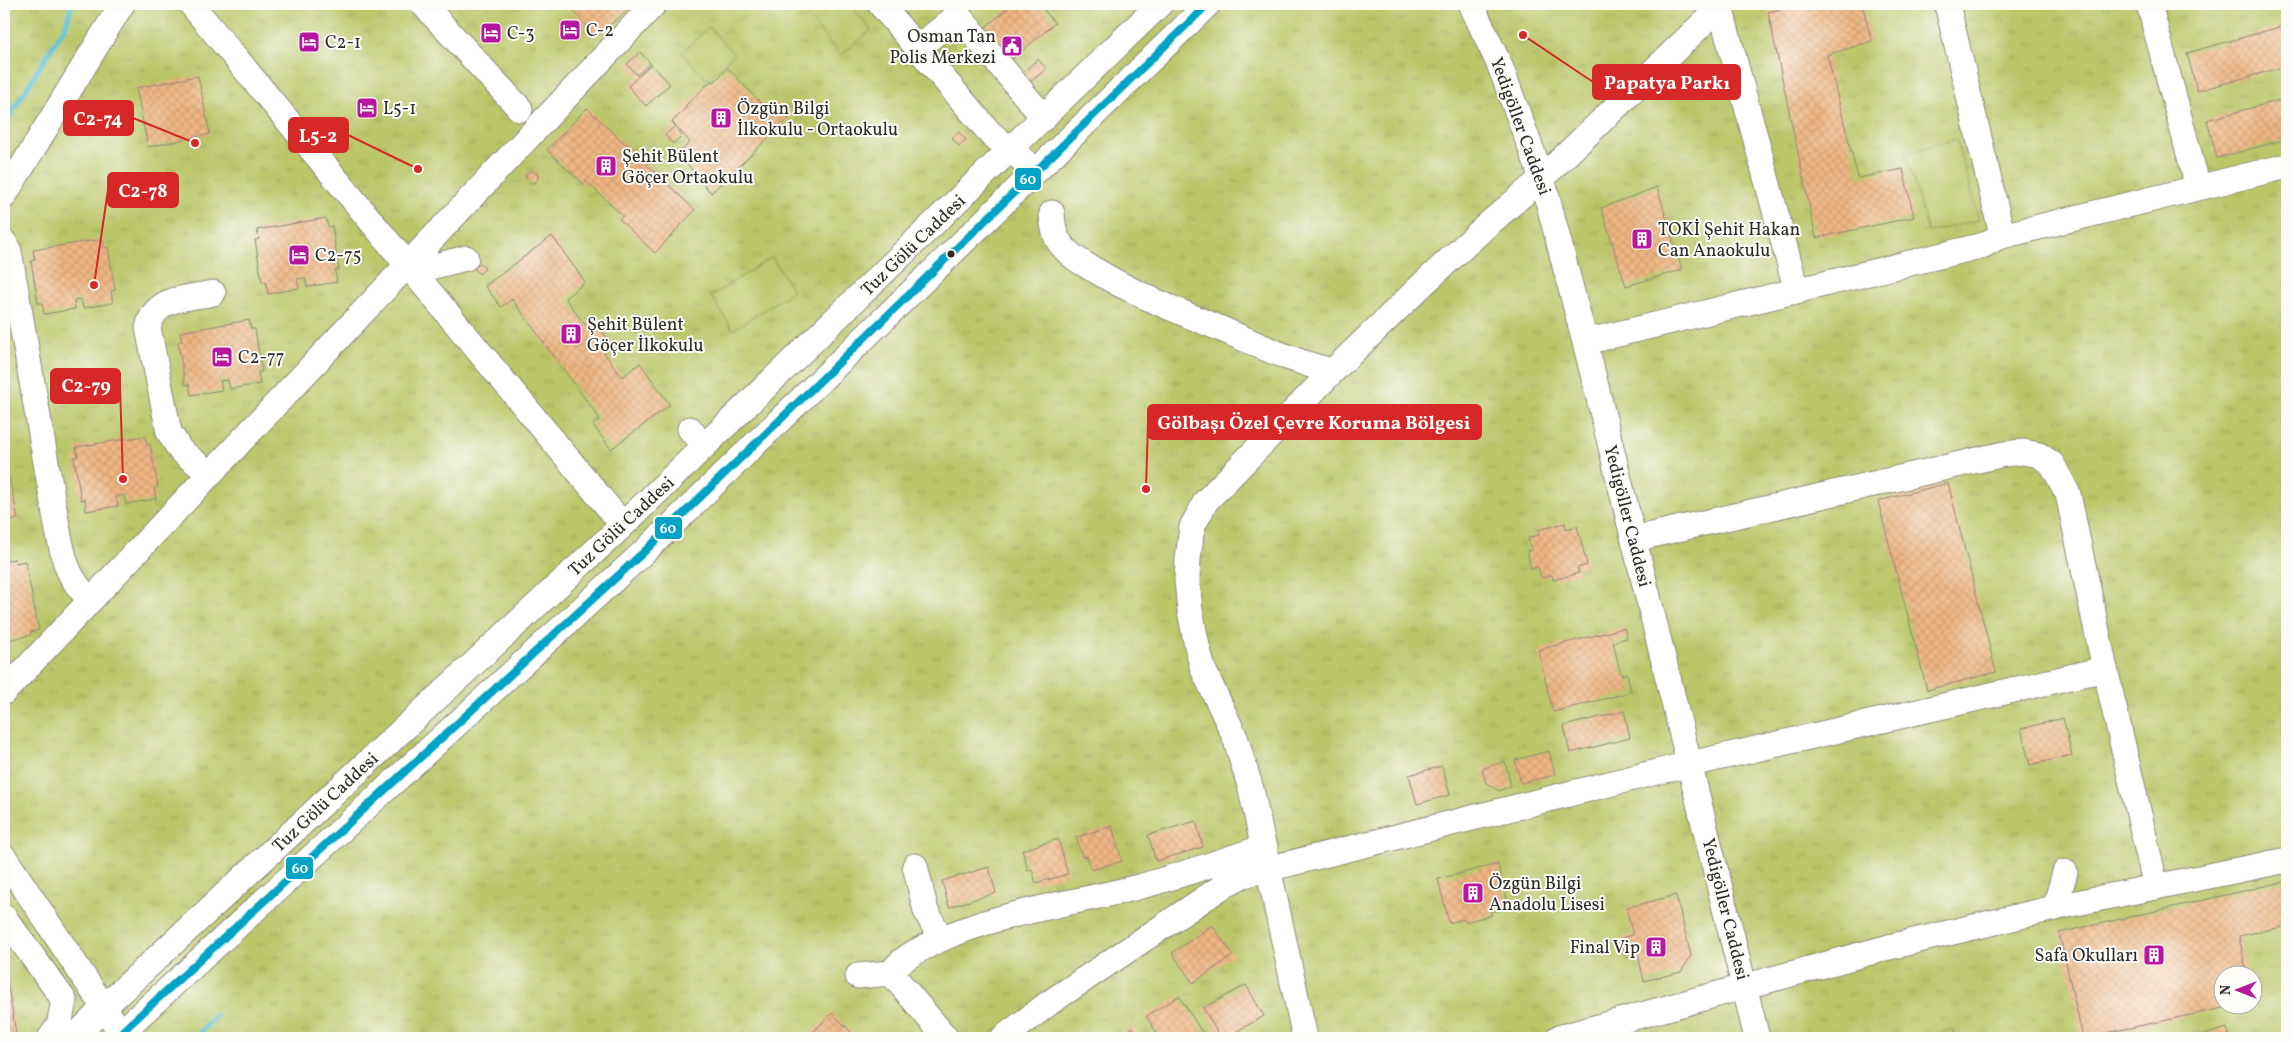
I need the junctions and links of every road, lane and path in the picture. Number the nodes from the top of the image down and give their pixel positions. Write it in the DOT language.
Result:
graph roads {
  1 [pos="122,4"];
  2 [pos="191,4"];
  3 [pos="423,4"];
  4 [pos="654,4"];
  5 [pos="880,4"];
  6 [pos="1160,4"];
  7 [pos="1208,4"];
  8 [pos="1471,4"];
  9 [pos="1946,4"];
  10 [pos="2149,4"];
  11 [pos="1722,5"];
  12 [pos="919,47"];
  13 [pos="520,109"];
  14 [pos="1044,118"];
  15 [pos="1011,150"];
  16 [pos="2287,166"];
  17 [pos="1036,170"];
  18 [pos="1542,178"];
  19 [pos="2198,187"];
  20 [pos="4,196"];
  21 [pos="1052,213"];
  22 [pos="1998,238"];
  23 [pos="4,242"];
  24 [pos="466,258"];
  25 [pos="406,264"];
  26 [pos="1797,292"];
  27 [pos="213,293"];
  28 [pos="1585,342"];
  29 [pos="1333,371"];
  30 [pos="209,473"];
  31 [pos="623,525"];
  32 [pos="1634,539"];
  33 [pos="90,600"];
  34 [pos="2104,669"];
  35 [pos="4,692"];
  36 [pos="1690,764"];
  37 [pos="4,857"];
  38 [pos="1268,858"];
  39 [pos="2287,860"];
  40 [pos="915,866"];
  41 [pos="2065,872"];
  42 [pos="2156,887"];
  43 [pos="35,904"];
  44 [pos="2055,908"];
  45 [pos="8,923"];
  46 [pos="941,939"];
  47 [pos="891,973"];
  48 [pos="858,976"];
  49 [pos="1745,988"];
  50 [pos="104,1007"];
  51 [pos="118,1036"];
  52 [pos="50,1038"];
  53 [pos="74,1038"];
  54 [pos="946,1038"];
  55 [pos="1003,1038"];
  56 [pos="1305,1038"];
  57 [pos="1558,1038"];
  58 [pos="1757,1038"];
  1 -- 20 [label="street"];
  2 -- 25 [label="street"];
  3 -- 13 [label="street"];
  4 -- 25 [label="street"];
  5 -- 12 [label="street"];
  6 -- 14 [label="street, Tuz Gölü Caddesi"];
  7 -- 17 [label="street, Tuz Gölü Caddesi"];
  8 -- 18 [label="street, Yedigöller Caddesi"];
  9 -- 22 [label="street"];
  10 -- 19 [label="street"];
  11 -- 18 [label="street"];
  11 -- 26 [label="street"];
  12 -- 14 [label="street"];
  12 -- 15 [label="street"];
  14 -- 15 [label="street, Tuz Gölü Caddesi"];
  15 -- 17 [label="street"];
  15 -- 31 [label="street, Tuz Gölü Caddesi"];
  16 -- 19 [label="street"];
  17 -- 51 [label="street, Tuz Gölü Caddesi"];
  18 -- 28 [label="street, Yedigöller Caddesi"];
  18 -- 29 [label="street"];
  19 -- 22 [label="street"];
  21 -- 29 [label="street"];
  22 -- 26 [label="street"];
  23 -- 33 [label="street"];
  24 -- 25 [label="street"];
  25 -- 30 [label="street"];
  25 -- 31 [label="street"];
  26 -- 28 [label="street"];
  27 -- 30 [label="street"];
  28 -- 32 [label="street, Yedigöller Caddesi"];
  29 -- 38 [label="street"];
  30 -- 33 [label="street"];
  31 -- 50 [label="street, Tuz Gölü Caddesi"];
  32 -- 34 [label="street"];
  32 -- 36 [label="street, Yedigöller Caddesi"];
  33 -- 35 [label="street"];
  34 -- 36 [label="street"];
  34 -- 42 [label="street"];
  36 -- 38 [label="street"];
  36 -- 49 [label="street, Yedigöller Caddesi"];
  37 -- 43 [label="street"];
  38 -- 46 [label="street"];
  38 -- 55 [label="street"];
  38 -- 56 [label="street"];
  39 -- 42 [label="street"];
  40 -- 46 [label="street"];
  41 -- 44 [label="street"];
  42 -- 44 [label="street"];
  43 -- 45 [label="street"];
  43 -- 50 [label="street"];
  44 -- 49 [label="street"];
  45 -- 52 [label="street"];
  46 -- 47 [label="street"];
  47 -- 48 [label="street"];
  47 -- 54 [label="street"];
  49 -- 57 [label="street"];
  49 -- 58 [label="street, Yedigöller Caddesi"];
  50 -- 51 [label="street"];
  50 -- 53 [label="street, Tuz Gölü Caddesi"];
}
